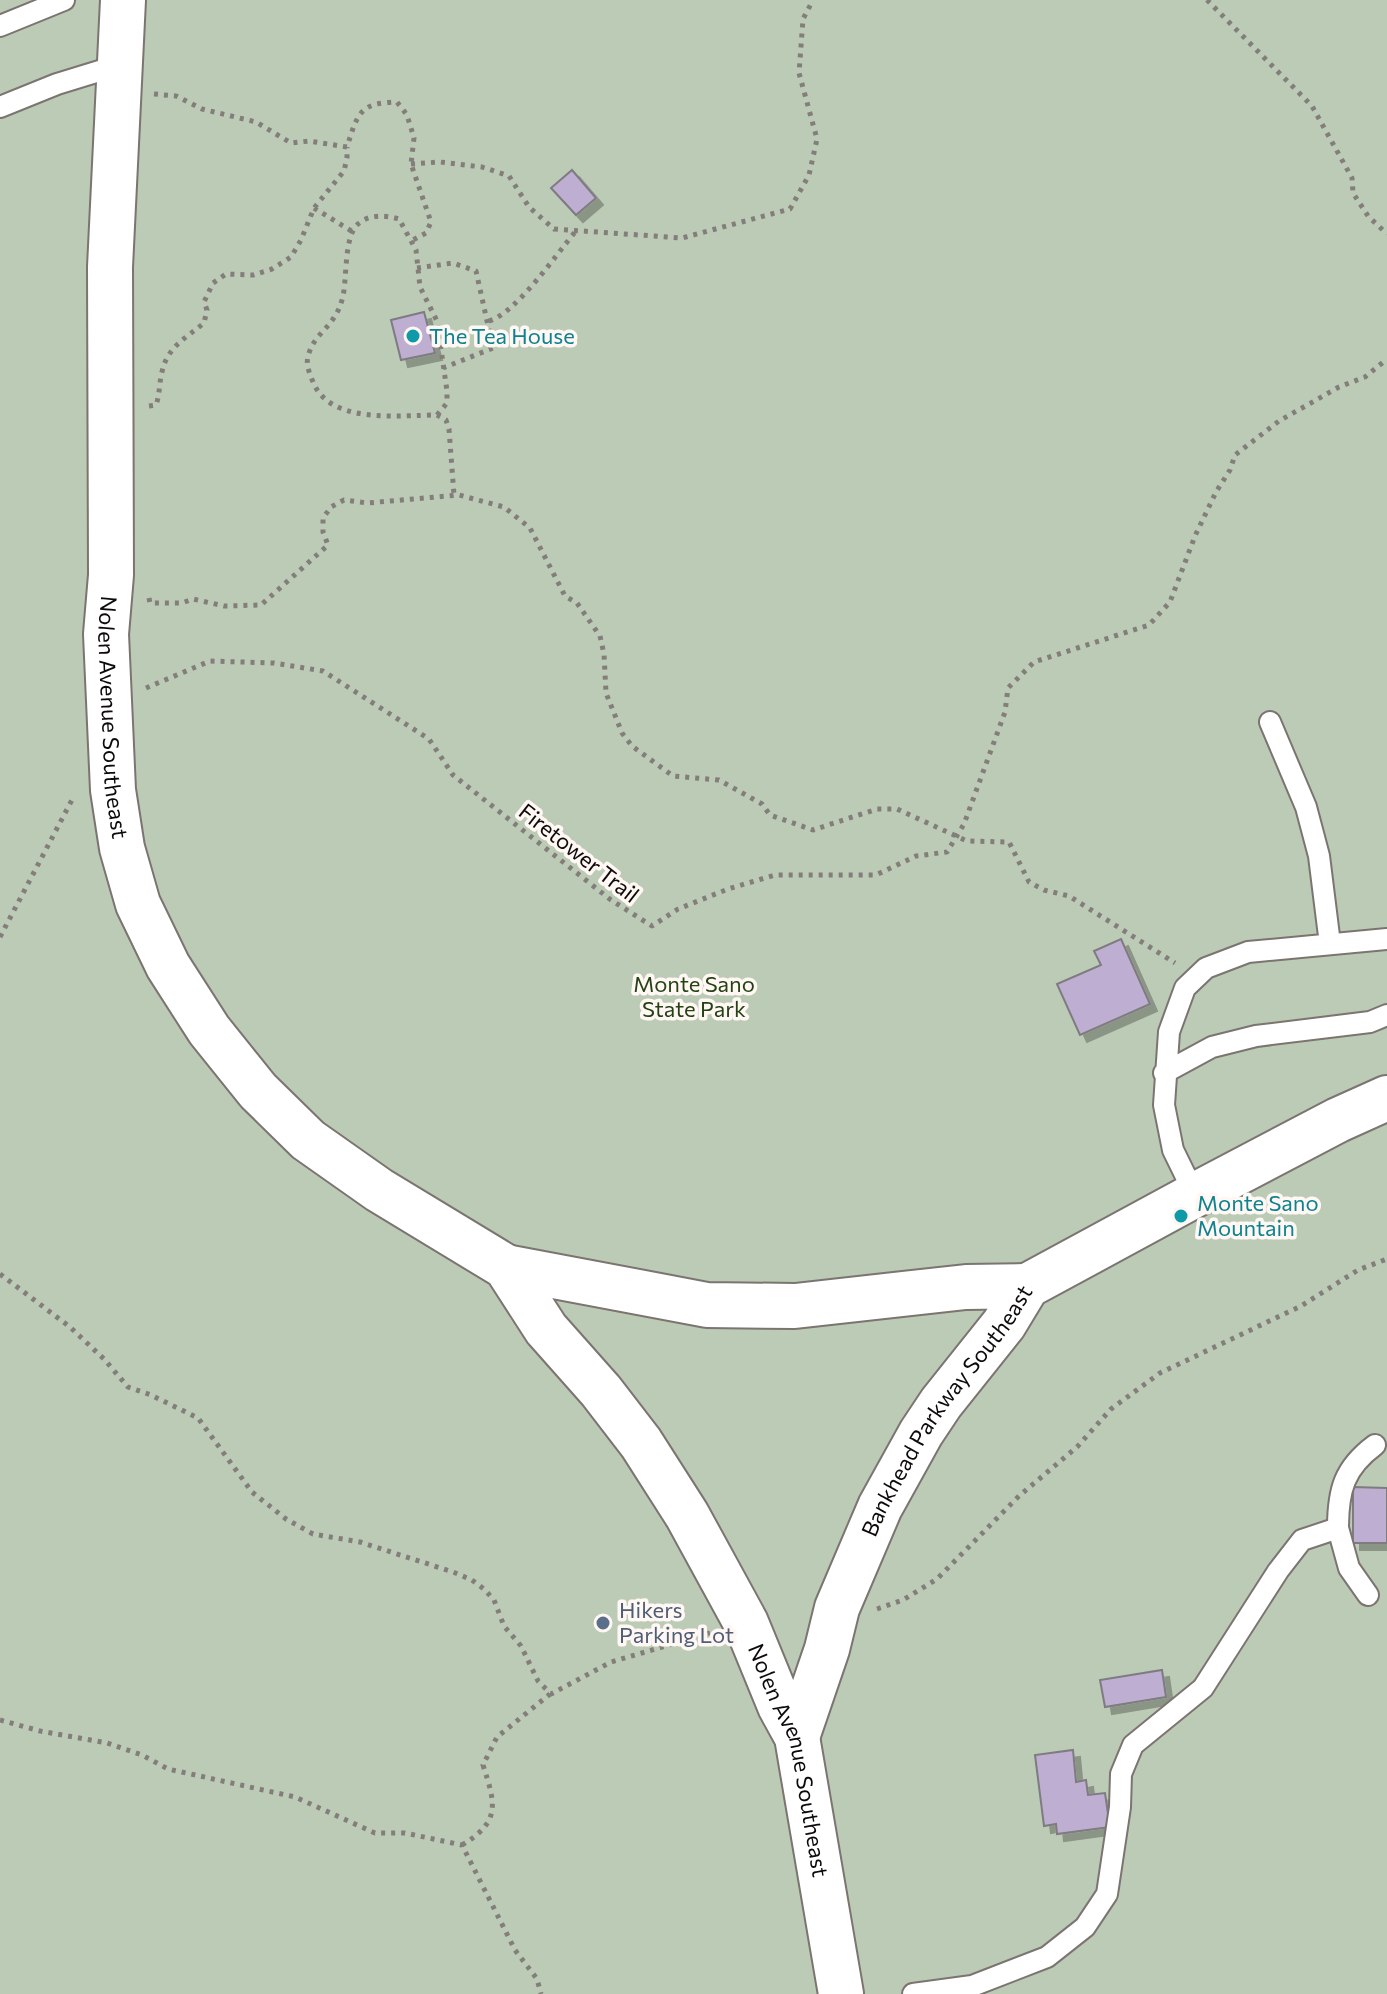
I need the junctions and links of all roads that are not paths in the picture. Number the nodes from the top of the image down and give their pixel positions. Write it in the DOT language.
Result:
graph roads {
  1 [pos="64,0"];
  2 [pos="123,0"];
  3 [pos="0,26"];
  4 [pos="118,80"];
  5 [pos="0,107"];
  6 [pos="1270,722"];
  7 [pos="1387,939"];
  8 [pos="1330,944"];
  9 [pos="1387,1015"];
  10 [pos="1164,1073"];
  11 [pos="1387,1098"];
  12 [pos="1195,1195"];
  13 [pos="506,1267"];
  14 [pos="1027,1286"];
  15 [pos="1375,1445"];
  16 [pos="1338,1528"];
  17 [pos="1368,1595"];
  18 [pos="797,1737"];
  19 [pos="841,1994"];
  20 [pos="913,1994"];
  1 -- 3 [label="lane"];
  2 -- 4 [label="street, Nolen Avenue Southeast"];
  4 -- 5 [label="lane"];
  4 -- 13 [label="street, Nolen Avenue Southeast"];
  6 -- 8 [label="lane"];
  7 -- 8 [label="lane"];
  8 -- 10 [label="lane"];
  9 -- 10 [label="lane"];
  10 -- 12 [label="lane"];
  11 -- 12 [label="street, Bankhead Parkway Southeast"];
  12 -- 14 [label="street, Bankhead Parkway Southeast"];
  13 -- 14 [label="street, Nolen Avenue Southeast"];
  13 -- 18 [label="street, Nolen Avenue Southeast"];
  14 -- 18 [label="street, Bankhead Parkway Southeast"];
  15 -- 16 [label="lane"];
  16 -- 17 [label="lane"];
  16 -- 20 [label="lane"];
  18 -- 19 [label="street, Nolen Avenue Southeast"];
}
